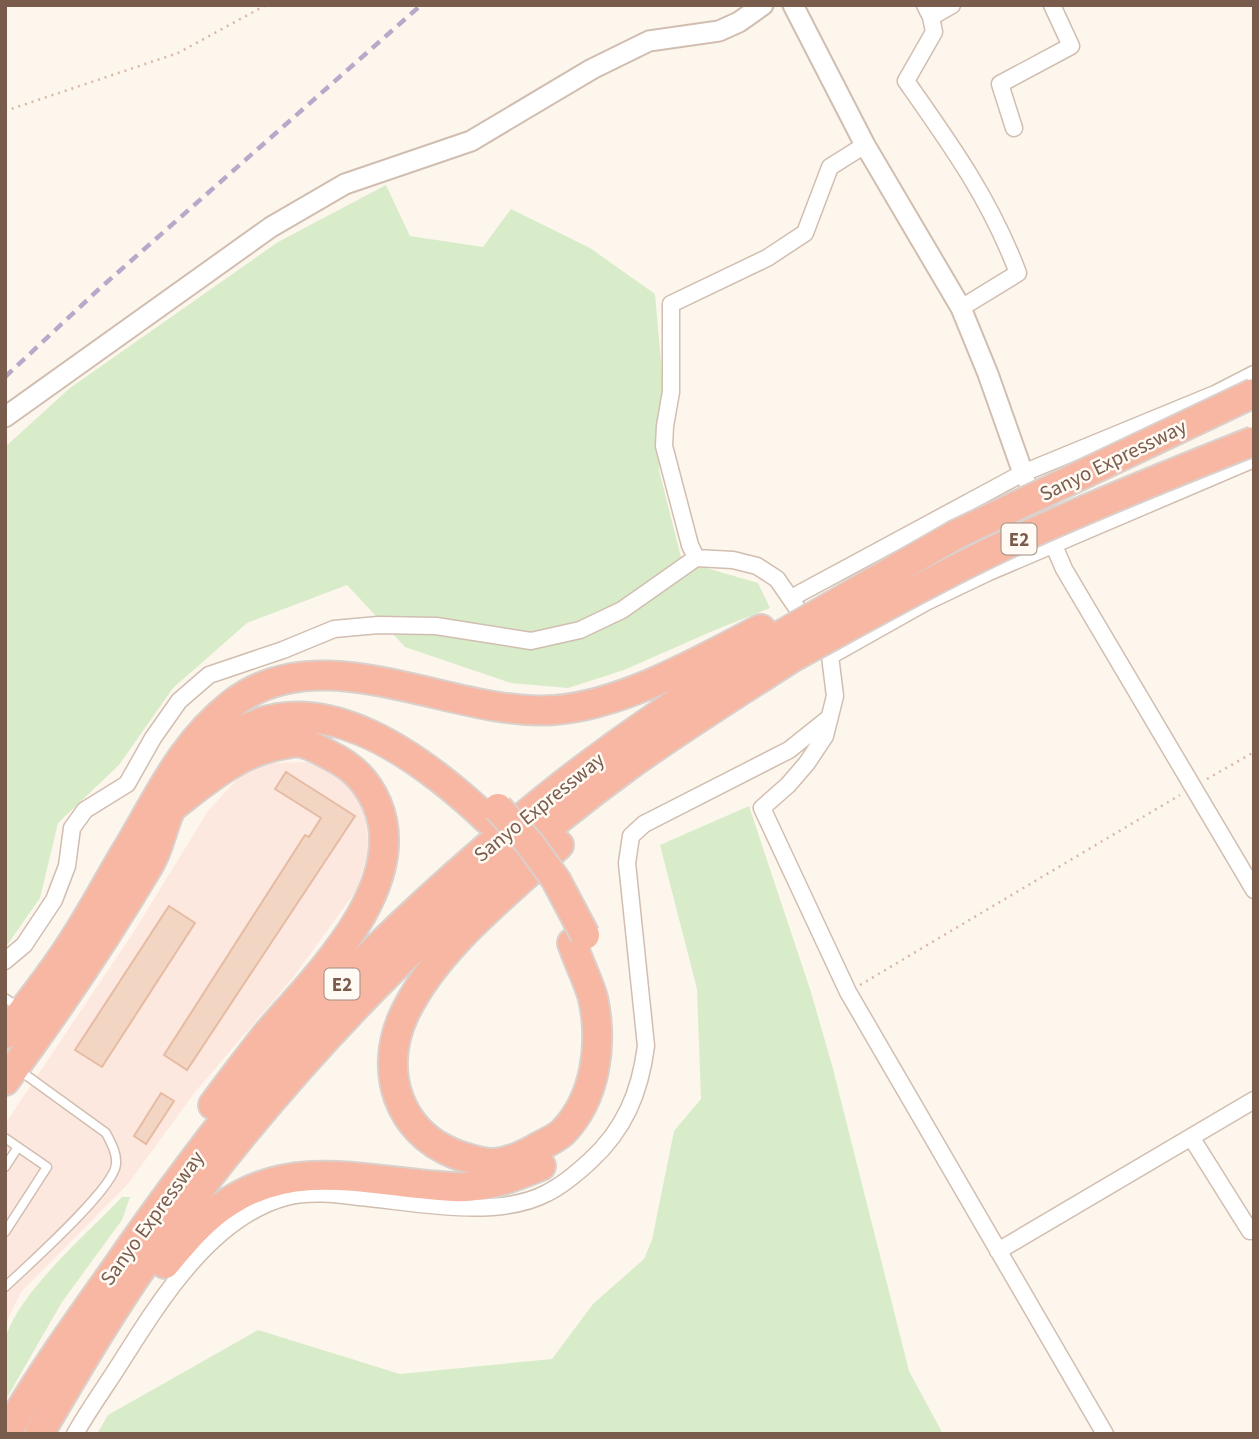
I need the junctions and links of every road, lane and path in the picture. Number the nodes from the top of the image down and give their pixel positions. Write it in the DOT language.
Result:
graph roads {
  1 [pos="266,5"];
  2 [pos="763,5"];
  3 [pos="793,5"];
  4 [pos="952,5"];
  5 [pos="1052,5"];
  6 [pos="928,11"];
  7 [pos="5,111"];
  8 [pos="1014,128"];
  9 [pos="865,145"];
  10 [pos="961,308"];
  11 [pos="1254,374"];
  12 [pos="1254,393"];
  13 [pos="5,417"];
  14 [pos="1254,441"];
  15 [pos="1254,459"];
  16 [pos="1023,473"];
  17 [pos="1053,545"];
  18 [pos="696,558"];
  19 [pos="791,598"];
  20 [pos="782,638"];
  21 [pos="830,656"];
  22 [pos="830,718"];
  23 [pos="208,726"];
  24 [pos="1254,752"];
  25 [pos="1193,787"];
  26 [pos="171,808"];
  27 [pos="492,814"];
  28 [pos="1254,890"];
  29 [pos="578,939"];
  30 [pos="5,961"];
  31 [pos="848,992"];
  32 [pos="14,1004"];
  33 [pos="5,1034"];
  34 [pos="10,1074"];
  35 [pos="1254,1100"];
  36 [pos="1191,1137"];
  37 [pos="5,1138"];
  38 [pos="18,1147"];
  39 [pos="5,1167"];
  40 [pos="5,1232"];
  41 [pos="1252,1232"];
  42 [pos="998,1251"];
  43 [pos="5,1287"];
  44 [pos="98,1333"];
  45 [pos="36,1382"];
  46 [pos="5,1434"];
  47 [pos="39,1434"];
  48 [pos="75,1434"];
  49 [pos="1105,1434"];
  1 -- 7 [label="path"];
  2 -- 13 [label="street"];
  3 -- 9 [label="street"];
  4 -- 6 [label="street"];
  5 -- 8 [label="street"];
  6 -- 10 [label="street"];
  9 -- 10 [label="street"];
  9 -- 18 [label="street"];
  10 -- 16 [label="street"];
  11 -- 16 [label="street"];
  12 -- 20 [label="highway, Sanyo Expressway / E2, bridge"];
  14 -- 20 [label="highway, Sanyo Expressway / E2, bridge"];
  15 -- 17 [label="street"];
  16 -- 17 [label="street"];
  16 -- 19 [label="street"];
  17 -- 21 [label="street"];
  17 -- 25 [label="street"];
  18 -- 19 [label="street"];
  18 -- 30 [label="street"];
  19 -- 21 [label="street"];
  20 -- 23 [label="highway"];
  20 -- 29 [label="highway"];
  20 -- 44 [label="highway, Sanyo Expressway / E2"];
  20 -- 45 [label="highway, Sanyo Expressway / E2"];
  21 -- 22 [label="street"];
  22 -- 31 [label="street"];
  22 -- 48 [label="street"];
  23 -- 27 [label="highway"];
  23 -- 32 [label="highway"];
  24 -- 25 [label="path"];
  25 -- 28 [label="street"];
  25 -- 31 [label="path"];
  26 -- 27 [label="highway"];
  26 -- 34 [label="highway"];
  26 -- 45 [label="highway"];
  27 -- 29 [label="highway"];
  29 -- 44 [label="highway"];
  31 -- 42 [label="street"];
  32 -- 33 [label="highway"];
  34 -- 43 [label="lane"];
  35 -- 36 [label="street"];
  36 -- 41 [label="street"];
  36 -- 42 [label="street"];
  37 -- 38 [label="lane"];
  38 -- 39 [label="lane"];
  38 -- 40 [label="lane"];
  42 -- 49 [label="street"];
  44 -- 47 [label="highway, Sanyo Expressway / E2"];
  45 -- 46 [label="highway, Sanyo Expressway / E2"];
}
